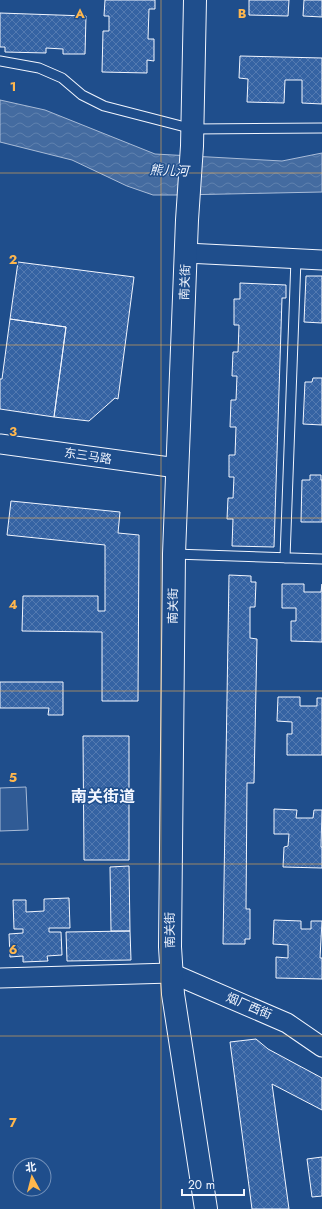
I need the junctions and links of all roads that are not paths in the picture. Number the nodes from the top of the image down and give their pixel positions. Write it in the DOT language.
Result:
graph roads {
  1 [pos="195,0"];
  2 [pos="0,61"];
  3 [pos="322,128"];
  4 [pos="192,137"];
  5 [pos="186,253"];
  6 [pos="296,259"];
  7 [pos="322,260"];
  8 [pos="0,444"];
  9 [pos="177,468"];
  10 [pos="174,554"];
  11 [pos="285,558"];
  12 [pos="322,559"];
  13 [pos="172,973"];
  14 [pos="0,978"];
  15 [pos="322,1047"];
  16 [pos="206,1209"];
  1 -- 4 [label="street, 南关街"];
  2 -- 4 [label="lane"];
  3 -- 4 [label="lane"];
  4 -- 5 [label="street, 南关街"];
  5 -- 6 [label="street"];
  5 -- 9 [label="street, 南关街"];
  6 -- 7 [label="street"];
  6 -- 11 [label="lane"];
  8 -- 9 [label="street, 东三马路"];
  9 -- 10 [label="street, 南关街"];
  10 -- 11 [label="lane"];
  10 -- 13 [label="street, 南关街"];
  11 -- 12 [label="lane"];
  13 -- 14 [label="street"];
  13 -- 15 [label="street, 烟厂西街"];
  13 -- 16 [label="street, 南关街"];
}
